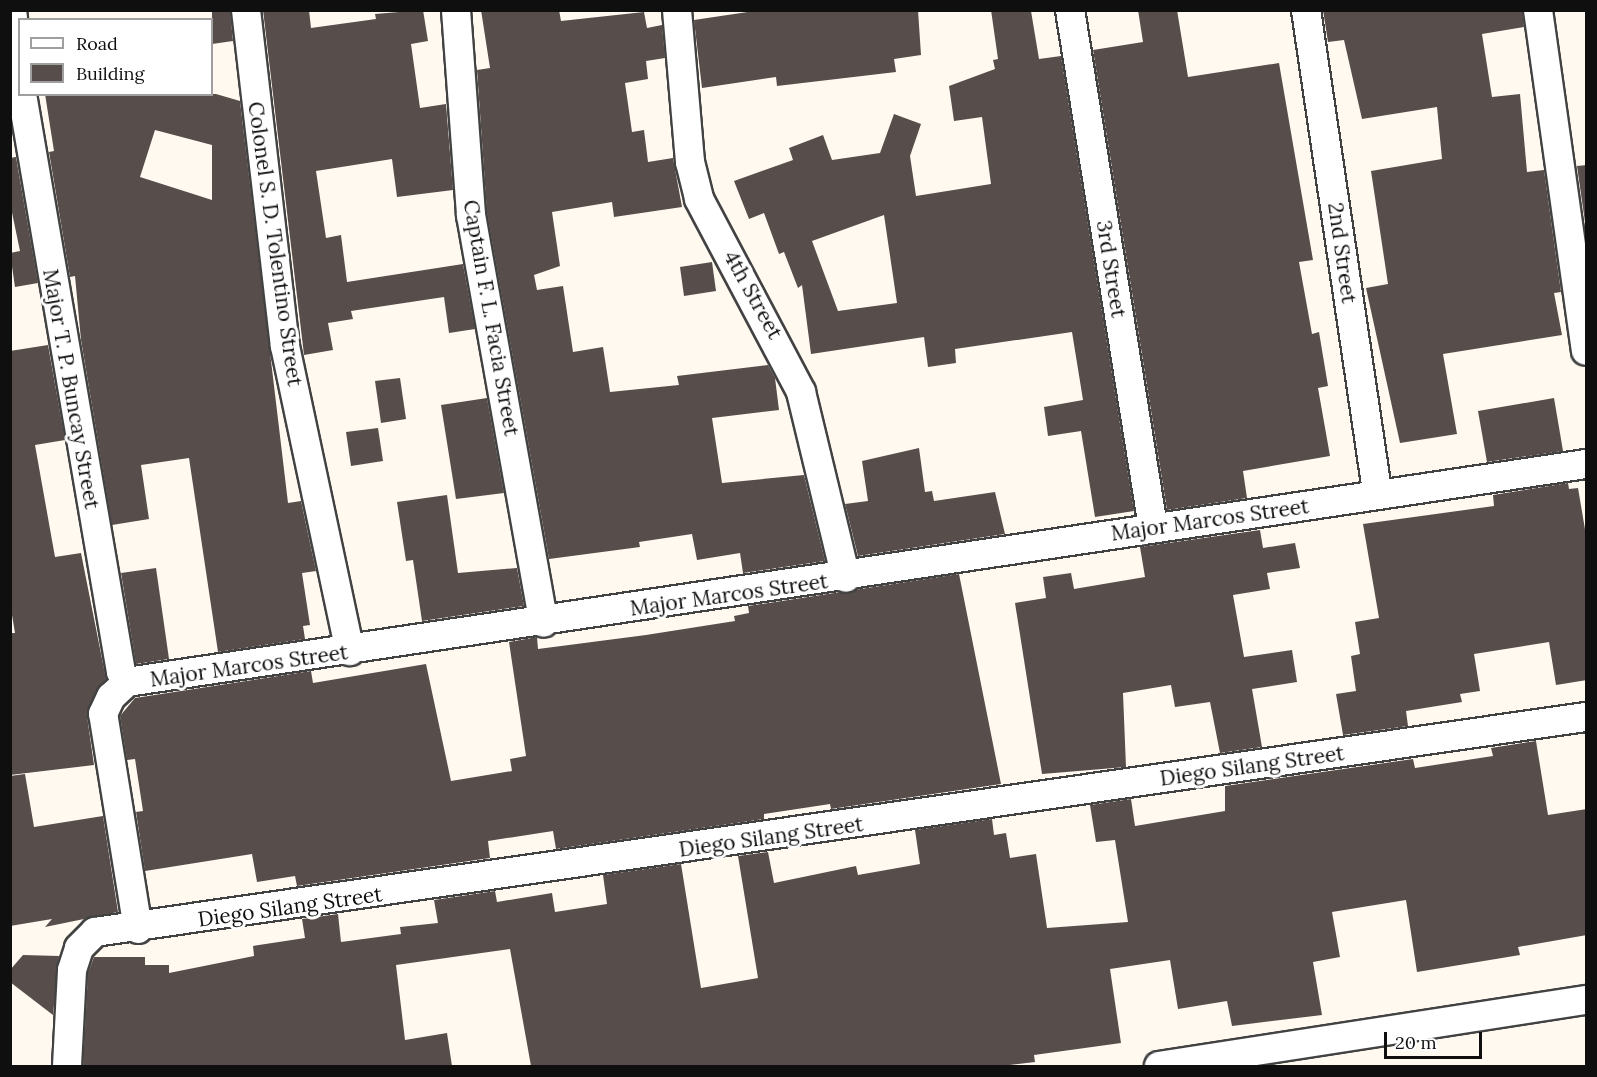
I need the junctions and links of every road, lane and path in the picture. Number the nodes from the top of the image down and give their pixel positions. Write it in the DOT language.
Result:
graph roads {
  1 [pos="12,10"];
  2 [pos="246,10"];
  3 [pos="456,10"];
  4 [pos="677,10"];
  5 [pos="1070,10"];
  6 [pos="1306,10"];
  7 [pos="1538,10"];
  8 [pos="18,60"];
  9 [pos="22,96"];
  10 [pos="20,152"];
  11 [pos="1587,351"];
  12 [pos="1587,464"];
  13 [pos="1378,495"];
  14 [pos="1153,527"];
  15 [pos="846,578"];
  16 [pos="544,623"];
  17 [pos="350,651"];
  18 [pos="127,682"];
  19 [pos="1587,717"];
  20 [pos="138,929"];
  21 [pos="1587,1000"];
  22 [pos="67,1066"];
  23 [pos="1159,1066"];
  1 -- 8 [label="street"];
  2 -- 17 [label="street, Colonel S. D. Tolentino Street"];
  3 -- 16 [label="street, Captain F. L. Facia Street"];
  4 -- 15 [label="street, 4th Street"];
  5 -- 14 [label="street, 3rd Street"];
  6 -- 13 [label="street, 2nd Street"];
  7 -- 11 [label="street"];
  9 -- 10 [label="street, Major T. P. Buncay Street"];
  10 -- 18 [label="street, Major T. P. Buncay Street"];
  12 -- 13 [label="street, Major Marcos Street"];
  13 -- 14 [label="street, Major Marcos Street"];
  14 -- 15 [label="street, Major Marcos Street"];
  15 -- 16 [label="street, Major Marcos Street"];
  16 -- 17 [label="street, Major Marcos Street"];
  17 -- 18 [label="street, Major Marcos Street"];
  18 -- 20 [label="street, Major Marcos Street"];
  19 -- 20 [label="street, Diego Silang Street"];
  20 -- 22 [label="street, Diego Silang Street"];
  21 -- 23 [label="street"];
}
